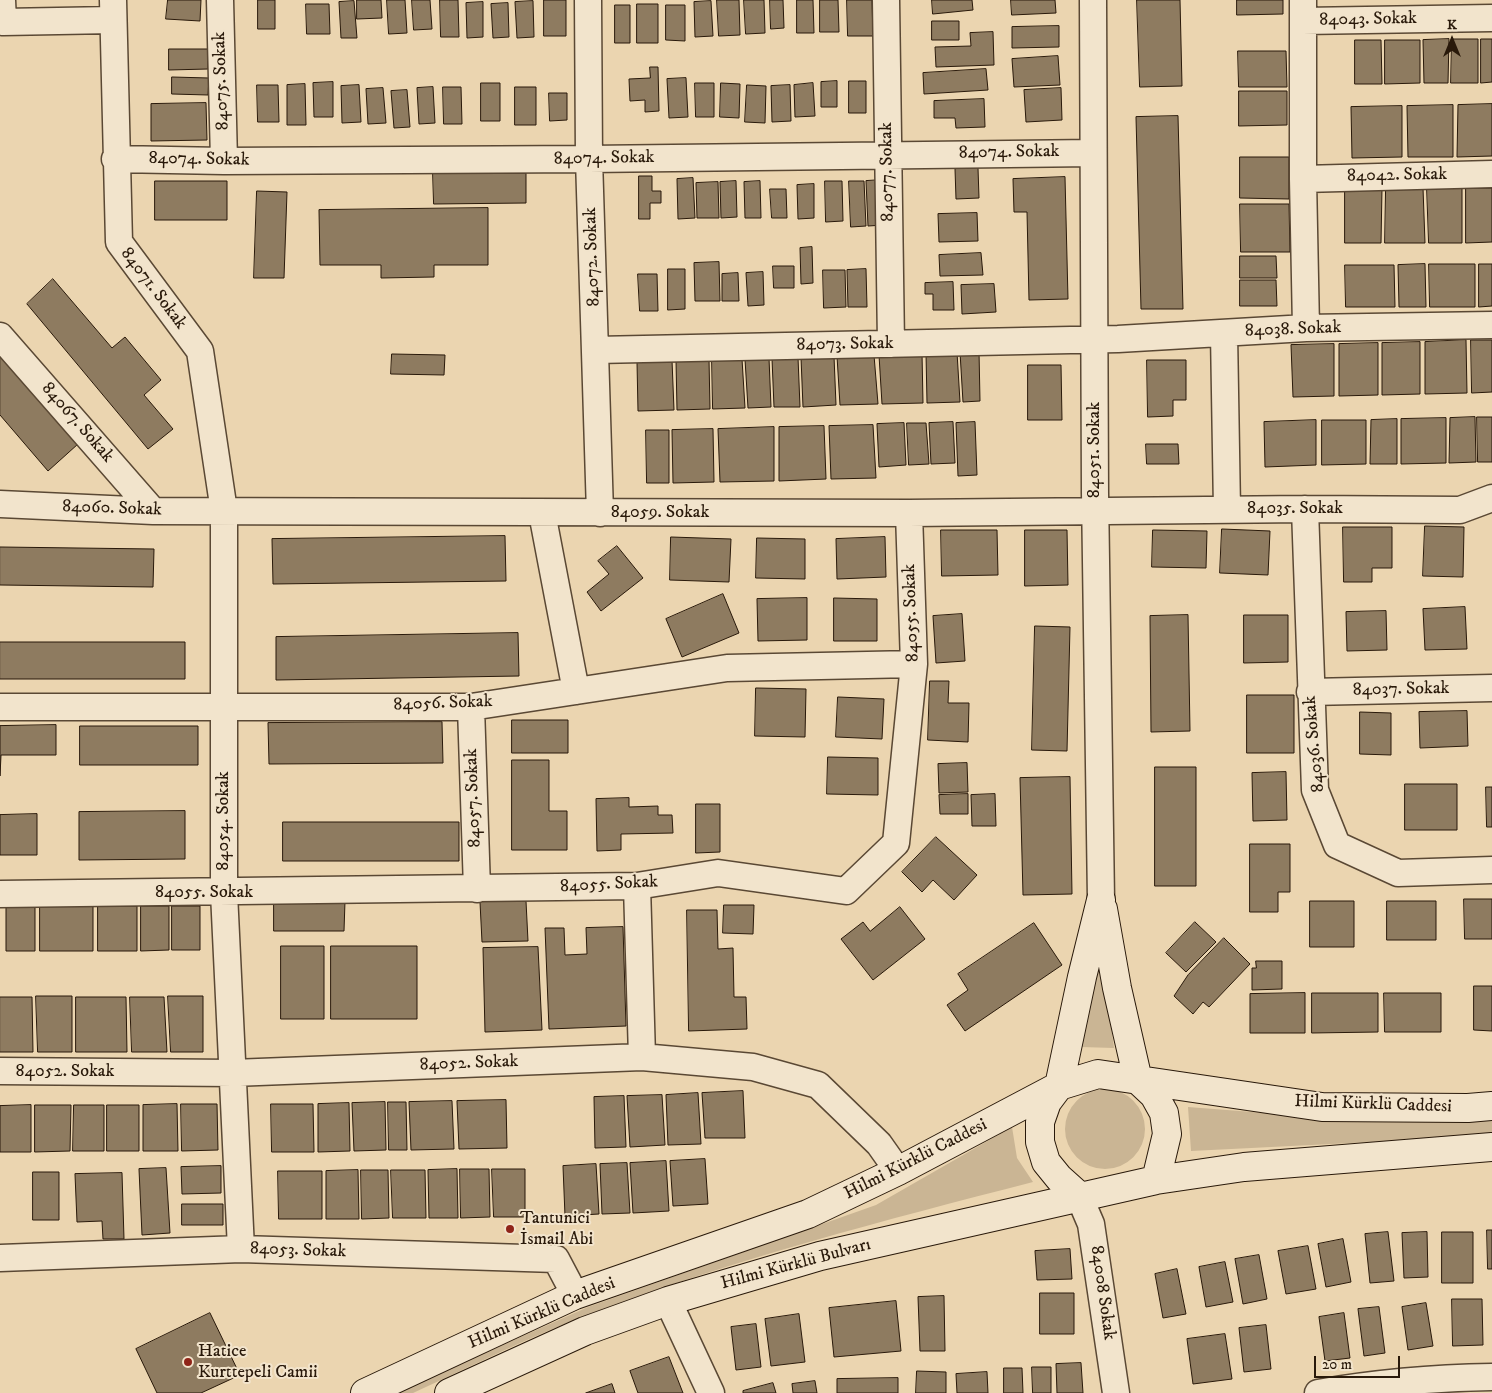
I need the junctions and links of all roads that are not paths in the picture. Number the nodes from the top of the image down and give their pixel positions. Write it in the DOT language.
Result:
graph roads {
  1 [pos="2,0"];
  2 [pos="220,0"];
  3 [pos="588,0"];
  4 [pos="886,0"];
  5 [pos="1093,0"];
  6 [pos="112,10"];
  7 [pos="1303,10"];
  8 [pos="1492,18"];
  9 [pos="1093,153"];
  10 [pos="887,155"];
  11 [pos="115,159"];
  12 [pos="589,159"];
  13 [pos="224,161"];
  14 [pos="1492,174"];
  15 [pos="1303,179"];
  16 [pos="1492,325"];
  17 [pos="1306,328"];
  18 [pos="1224,333"];
  19 [pos="0,336"];
  20 [pos="1094,340"];
  21 [pos="891,344"];
  22 [pos="596,350"];
  23 [pos="1492,498"];
  24 [pos="0,504"];
  25 [pos="1305,509"];
  26 [pos="1228,510"];
  27 [pos="153,511"];
  28 [pos="1096,511"];
  29 [pos="224,512"];
  30 [pos="542,513"];
  31 [pos="600,513"];
  32 [pos="909,513"];
  33 [pos="914,664"];
  34 [pos="1492,688"];
  35 [pos="576,691"];
  36 [pos="1310,692"];
  37 [pos="224,705"];
  38 [pos="0,707"];
  39 [pos="471,707"];
  40 [pos="1492,870"];
  41 [pos="637,886"];
  42 [pos="477,889"];
  43 [pos="224,893"];
  44 [pos="0,894"];
  45 [pos="1101,900"];
  46 [pos="642,1058"];
  47 [pos="0,1071"];
  48 [pos="233,1073"];
  49 [pos="1138,1080"];
  50 [pos="1059,1086"];
  51 [pos="1492,1106"];
  52 [pos="1492,1147"];
  53 [pos="898,1171"];
  54 [pos="1156,1180"];
  55 [pos="1079,1196"];
  56 [pos="241,1250"];
  57 [pos="0,1258"];
  58 [pos="576,1295"];
  59 [pos="668,1301"];
  60 [pos="1492,1377"];
  61 [pos="1359,1389"];
  62 [pos="365,1393"];
  63 [pos="449,1393"];
  64 [pos="711,1393"];
  65 [pos="1116,1393"];
  66 [pos="1318,1393"];
  1 -- 6 [label="street"];
  2 -- 13 [label="street, 84075. Sokak"];
  3 -- 12 [label="street, 84072. Sokak"];
  4 -- 10 [label="street, 84077. Sokak"];
  5 -- 9 [label="street, 84051. Sokak"];
  6 -- 11 [label="street, 84071. Sokak"];
  7 -- 8 [label="street, 84043. Sokak"];
  7 -- 15 [label="street"];
  9 -- 10 [label="street, 84074. Sokak"];
  9 -- 20 [label="street, 84051. Sokak"];
  10 -- 12 [label="street, 84074. Sokak"];
  10 -- 21 [label="street, 84077. Sokak"];
  11 -- 13 [label="street, 84074. Sokak"];
  11 -- 29 [label="street, 84071. Sokak"];
  12 -- 13 [label="street, 84074. Sokak"];
  12 -- 22 [label="street, 84072. Sokak"];
  14 -- 15 [label="street, 84042. Sokak"];
  15 -- 17 [label="street"];
  16 -- 17 [label="street, 84038. Sokak"];
  17 -- 18 [label="street, 84038. Sokak"];
  18 -- 20 [label="street, 84038. Sokak"];
  18 -- 26 [label="street"];
  19 -- 27 [label="street, 84067. Sokak"];
  20 -- 21 [label="street, 84073. Sokak"];
  20 -- 28 [label="street, 84051. Sokak"];
  21 -- 22 [label="street, 84073. Sokak"];
  22 -- 31 [label="street, 84072. Sokak"];
  23 -- 25 [label="street, 84035. Sokak"];
  24 -- 27 [label="street, 84060. Sokak"];
  25 -- 26 [label="street, 84035. Sokak"];
  25 -- 36 [label="street, 84036. Sokak"];
  26 -- 28 [label="street, 84035. Sokak"];
  27 -- 29 [label="street, 84060. Sokak"];
  28 -- 32 [label="street, 84059. Sokak"];
  28 -- 45 [label="street, 84051. Sokak"];
  29 -- 30 [label="street, 84059. Sokak"];
  29 -- 37 [label="street, 84054. Sokak"];
  30 -- 31 [label="street, 84059. Sokak"];
  30 -- 35 [label="street"];
  31 -- 32 [label="street, 84059. Sokak"];
  32 -- 33 [label="street, 84055. Sokak"];
  33 -- 35 [label="street, 84056. Sokak"];
  33 -- 41 [label="street, 84055. Sokak"];
  34 -- 36 [label="street, 84037. Sokak"];
  35 -- 39 [label="street, 84056. Sokak"];
  36 -- 40 [label="street, 84036. Sokak"];
  37 -- 38 [label="street, 84056. Sokak"];
  37 -- 39 [label="street, 84056. Sokak"];
  37 -- 43 [label="street, 84054. Sokak"];
  39 -- 42 [label="street, 84057. Sokak"];
  41 -- 42 [label="street, 84055. Sokak"];
  41 -- 46 [label="street"];
  42 -- 43 [label="street, 84055. Sokak"];
  43 -- 44 [label="street, 84055. Sokak"];
  43 -- 48 [label="street, 84054. Sokak"];
  45 -- 49 [label="main road"];
  45 -- 50 [label="main road"];
  46 -- 48 [label="street, 84052. Sokak"];
  46 -- 53 [label="street, 84052. Sokak"];
  47 -- 48 [label="street, 84052. Sokak"];
  48 -- 56 [label="street, 84054. Sokak"];
  49 -- 50 [label="main road, Hilmi Kürklü Caddesi"];
  49 -- 51 [label="main road, Hilmi Kürklü Caddesi"];
  49 -- 54 [label="main road"];
  50 -- 53 [label="main road, Hilmi Kürklü Caddesi"];
  50 -- 55 [label="main road"];
  52 -- 54 [label="main road"];
  53 -- 58 [label="main road, Hilmi Kürklü Caddesi"];
  54 -- 55 [label="main road, Hilmi Kürklü Bulvarı"];
  55 -- 59 [label="main road, Hilmi Kürklü Bulvarı"];
  55 -- 65 [label="street, 84008 Sokak"];
  56 -- 57 [label="street, 84053. Sokak"];
  56 -- 58 [label="street, 84053. Sokak"];
  58 -- 62 [label="main road, Hilmi Kürklü Caddesi"];
  59 -- 63 [label="main road, Hilmi Kürklü Bulvarı"];
  59 -- 64 [label="street"];
  60 -- 61 [label="street"];
  61 -- 66 [label="street"];
}
